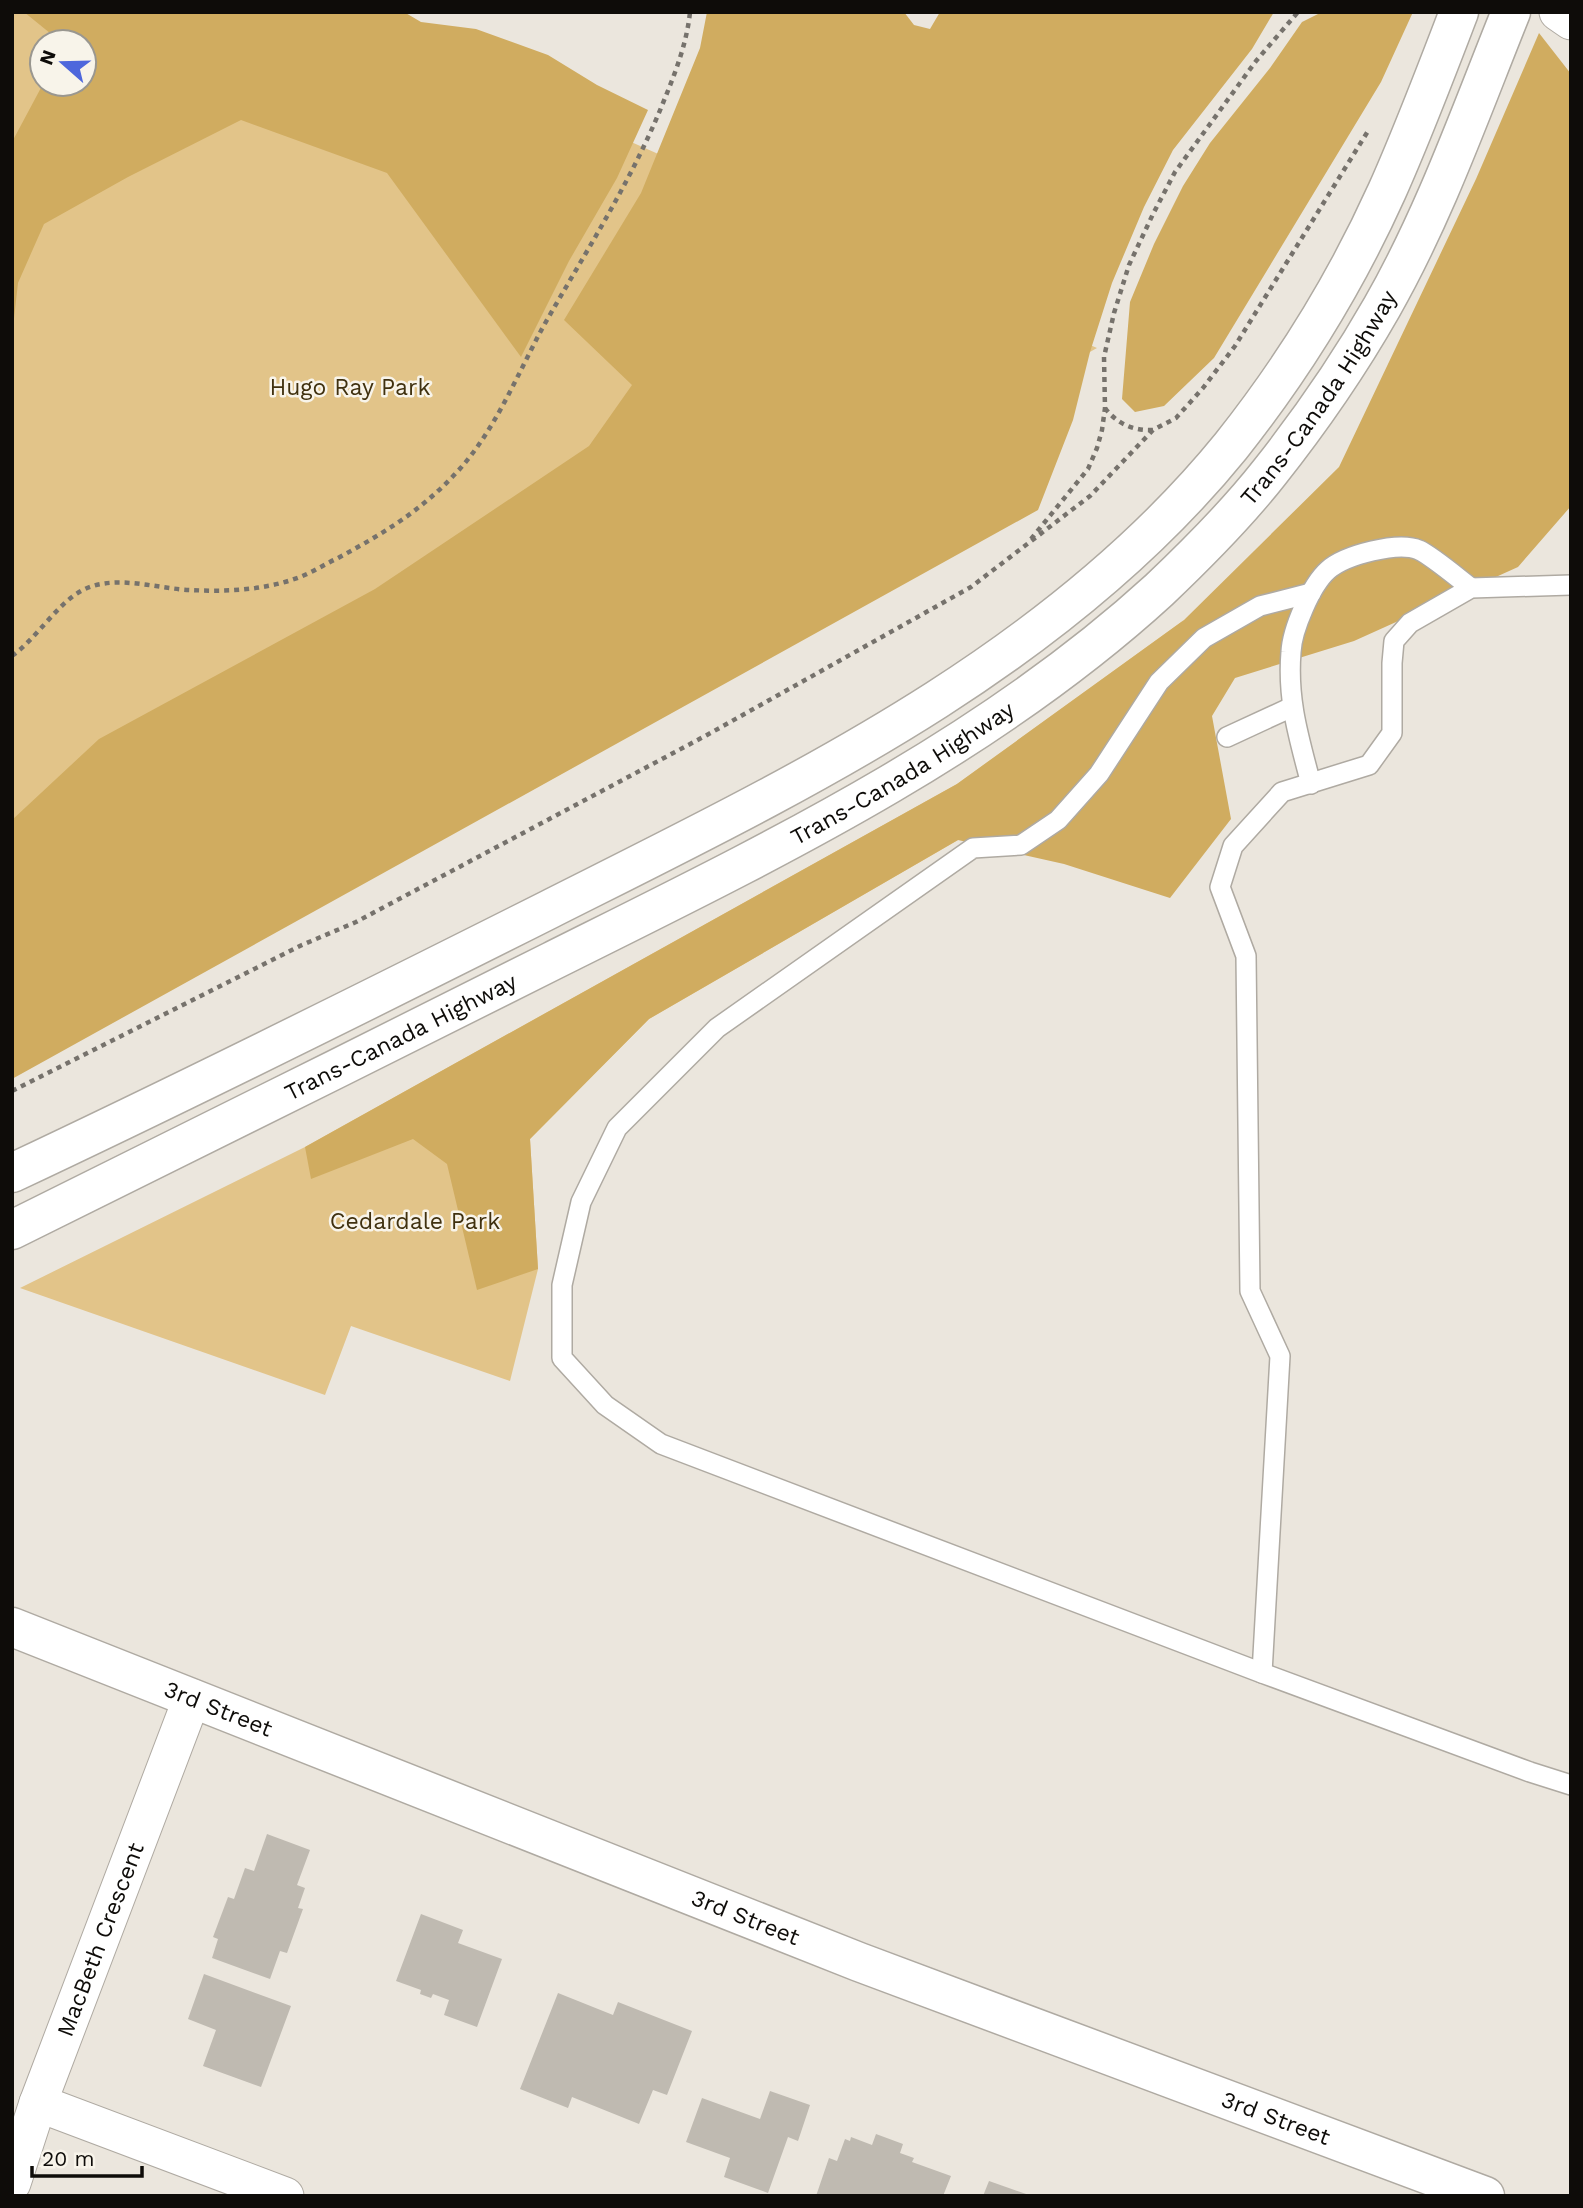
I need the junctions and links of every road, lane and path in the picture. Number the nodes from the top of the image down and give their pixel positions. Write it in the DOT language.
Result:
graph roads {
  1 [pos="690,12"];
  2 [pos="1298,12"];
  3 [pos="1459,12"];
  4 [pos="1511,12"];
  5 [pos="1559,12"];
  6 [pos="1571,21"];
  7 [pos="1349,163"];
  8 [pos="1105,408"];
  9 [pos="1153,430"];
  10 [pos="1026,545"];
  11 [pos="1571,584"];
  12 [pos="1471,588"];
  13 [pos="1311,593"];
  14 [pos="12,656"];
  15 [pos="1292,707"];
  16 [pos="1227,737"];
  17 [pos="1311,784"];
  18 [pos="12,1091"];
  19 [pos="12,1173"];
  20 [pos="12,1230"];
  21 [pos="12,1628"];
  22 [pos="1262,1673"];
  23 [pos="192,1698"];
  24 [pos="1571,1785"];
  25 [pos="38,2103"];
  26 [pos="12,2183"];
  27 [pos="285,2196"];
  28 [pos="1485,2196"];
  1 -- 14 [label="path"];
  2 -- 8 [label="path"];
  3 -- 19 [label="main road, Trans-Canada Highway"];
  4 -- 20 [label="main road, Trans-Canada Highway"];
  5 -- 6 [label="street"];
  7 -- 9 [label="path"];
  8 -- 9 [label="path"];
  8 -- 10 [label="path"];
  9 -- 10 [label="path"];
  10 -- 18 [label="path"];
  11 -- 12 [label="lane"];
  12 -- 13 [label="lane"];
  12 -- 17 [label="lane"];
  13 -- 15 [label="lane"];
  13 -- 22 [label="lane"];
  15 -- 16 [label="lane"];
  15 -- 17 [label="lane"];
  17 -- 22 [label="lane"];
  21 -- 23 [label="main road, 3rd Street"];
  22 -- 24 [label="lane"];
  23 -- 25 [label="street, MacBeth Crescent"];
  23 -- 28 [label="main road, 3rd Street"];
  25 -- 26 [label="street, MacBeth Crescent"];
  25 -- 27 [label="street"];
}
